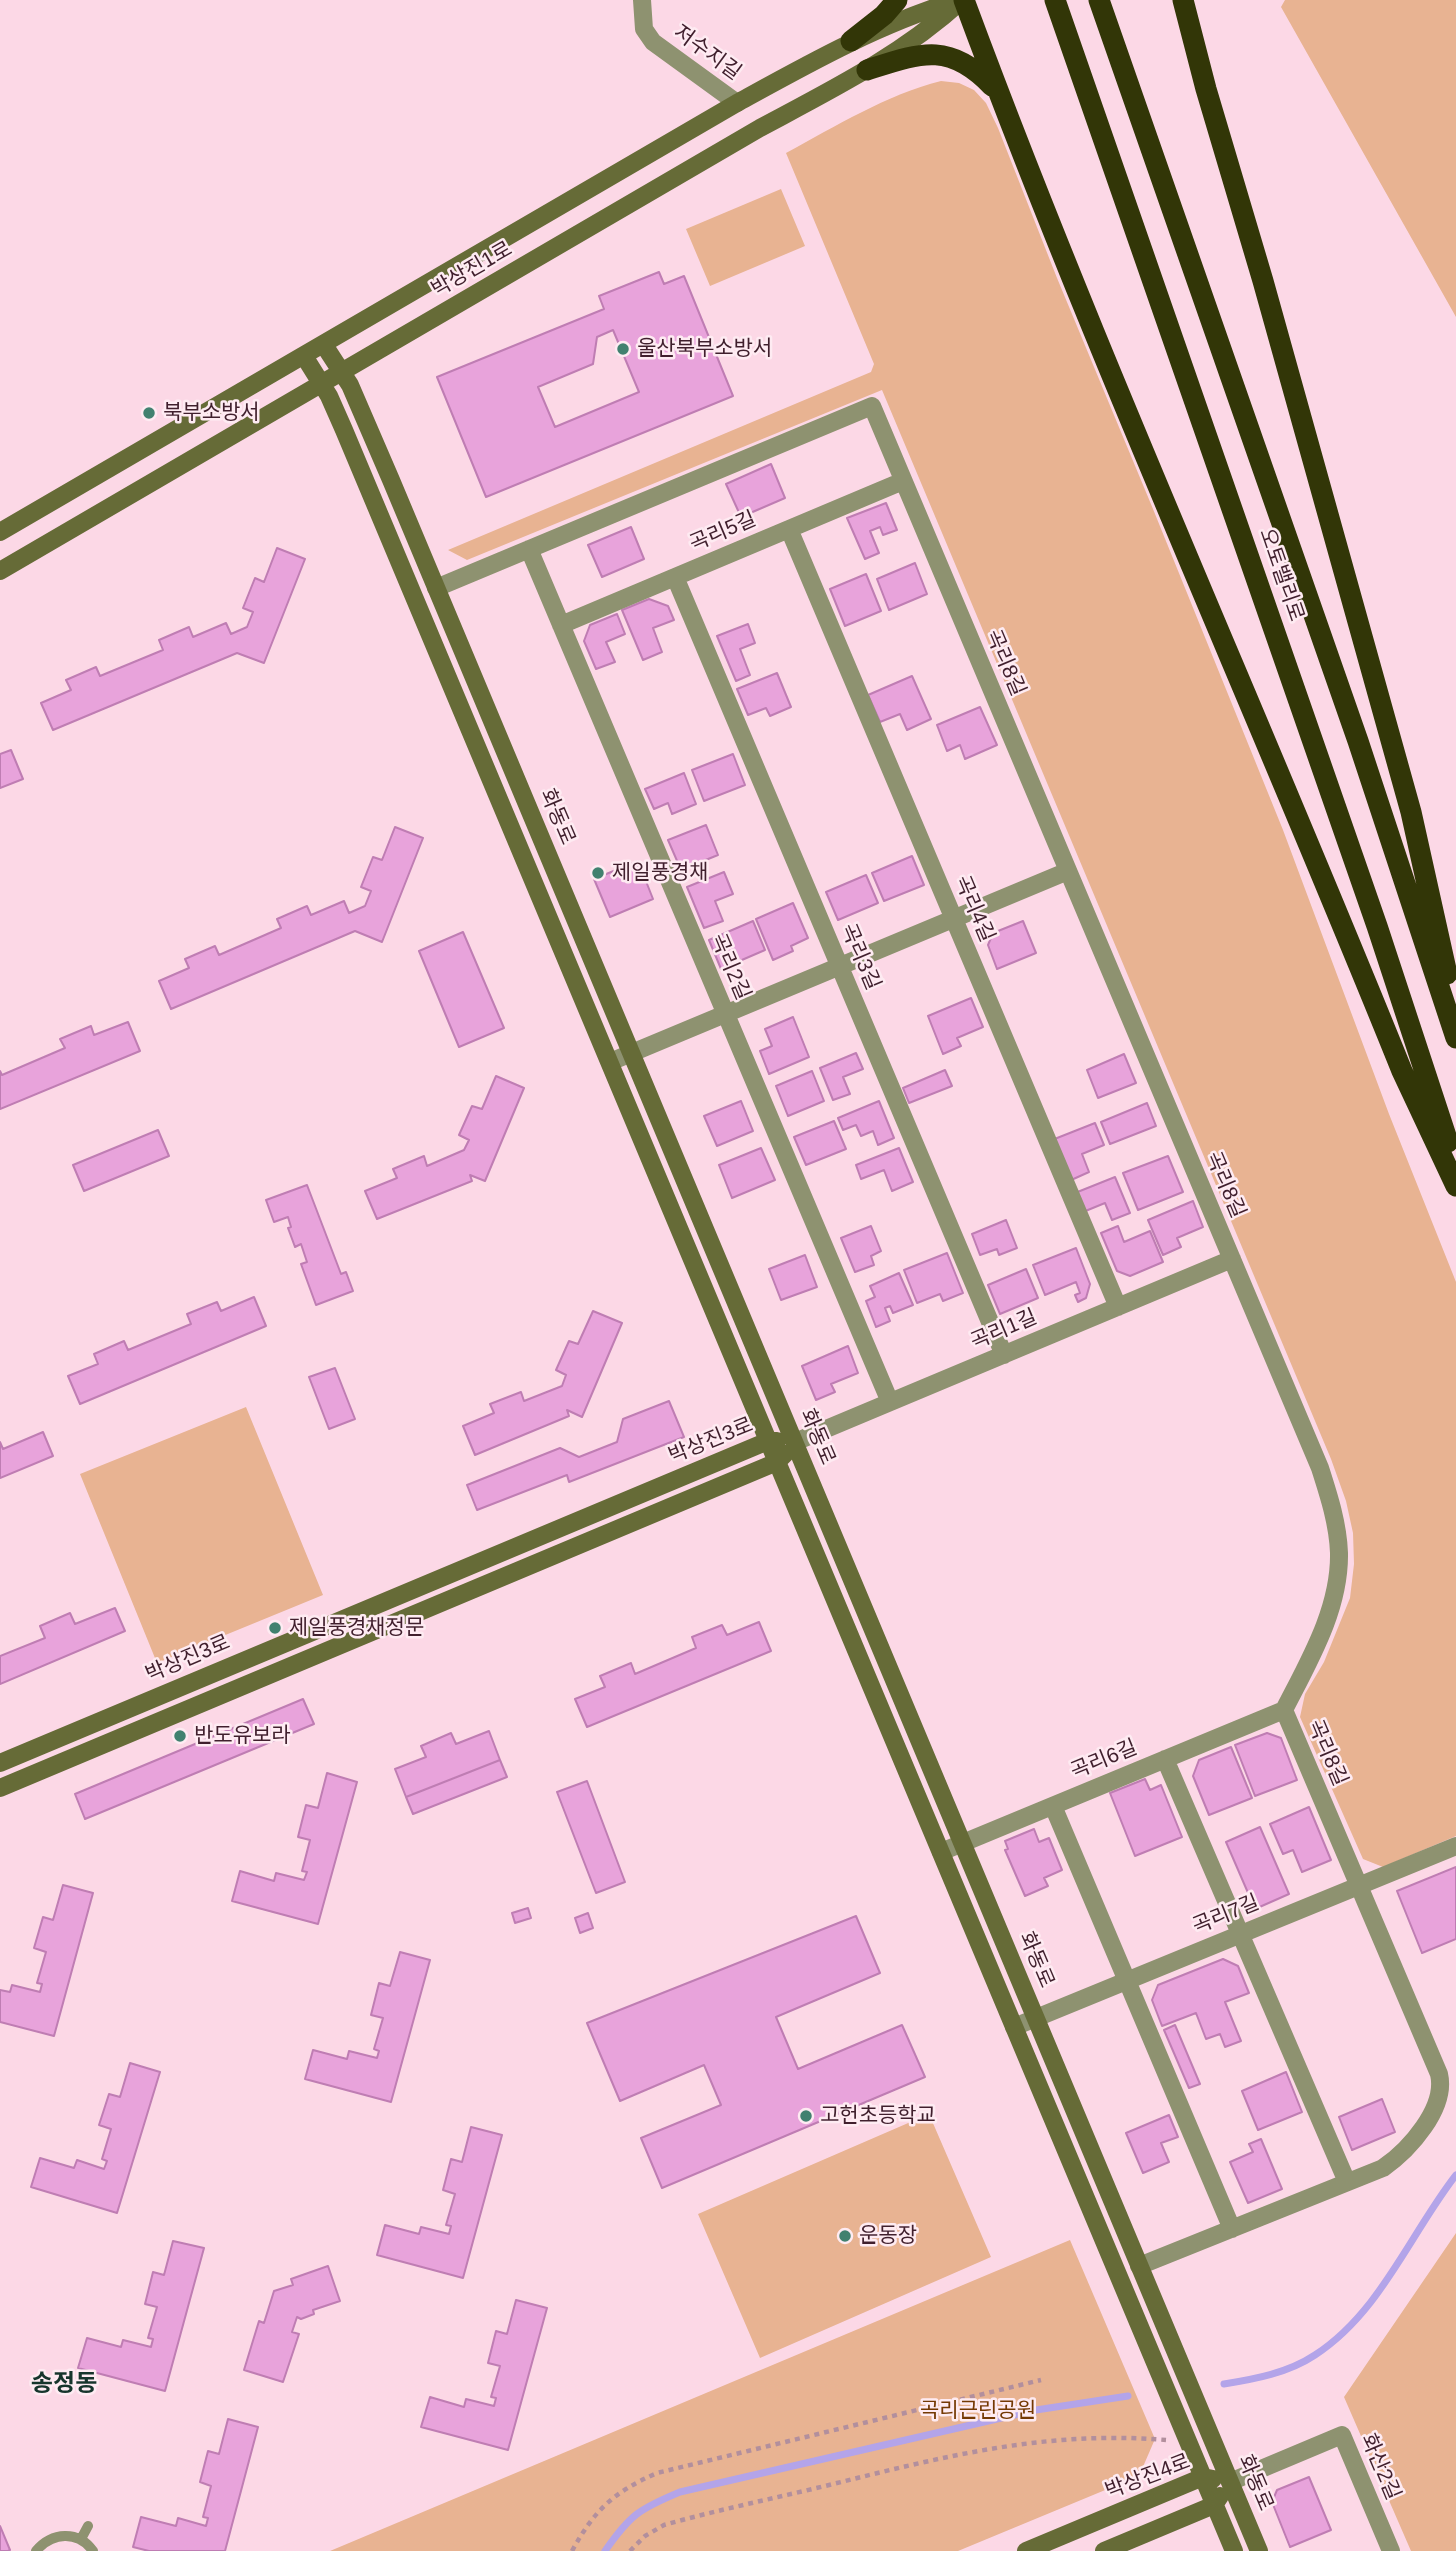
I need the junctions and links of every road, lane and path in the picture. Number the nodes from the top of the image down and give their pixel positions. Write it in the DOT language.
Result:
graph roads {
  1 [pos="642,0"];
  2 [pos="897,0"];
  3 [pos="961,0"];
  4 [pos="1099,0"];
  5 [pos="1183,0"];
  6 [pos="1056,4"];
  7 [pos="851,41"];
  8 [pos="867,70"];
  9 [pos="998,91"];
  10 [pos="737,103"];
  11 [pos="324,345"];
  12 [pos="304,356"];
  13 [pos="342,373"];
  14 [pos="322,385"];
  15 [pos="903,481"];
  16 [pos="789,529"];
  17 [pos="0,532"];
  18 [pos="529,549"];
  19 [pos="0,571"];
  20 [pos="675,577"];
  21 [pos="436,588"];
  22 [pos="561,625"];
  23 [pos="1068,871"];
  24 [pos="954,919"];
  25 [pos="839,967"];
  26 [pos="1456,1013"];
  27 [pos="726,1014"];
  28 [pos="1456,1038"];
  29 [pos="631,1053"];
  30 [pos="610,1062"];
  31 [pos="1456,1167"];
  32 [pos="1456,1186"];
  33 [pos="1232,1259"];
  34 [pos="1118,1307"];
  35 [pos="1004,1355"];
  36 [pos="890,1402"];
  37 [pos="768,1441"];
  38 [pos="794,1442"];
  39 [pos="777,1462"];
  40 [pos="1284,1710"];
  41 [pos="1165,1759"];
  42 [pos="0,1763"];
  43 [pos="0,1788"];
  44 [pos="1053,1806"];
  45 [pos="962,1843"];
  46 [pos="1456,1846"];
  47 [pos="941,1852"];
  48 [pos="1359,1885"];
  49 [pos="1240,1934"];
  50 [pos="1126,1980"];
  51 [pos="1035,2017"];
  52 [pos="1014,2026"];
  53 [pos="1347,2182"];
  54 [pos="1231,2229"];
  55 [pos="1139,2266"];
  56 [pos="1041,2380"];
  57 [pos="1167,2440"];
  58 [pos="1203,2477"];
  59 [pos="1230,2482"];
  60 [pos="1214,2505"];
  61 [pos="88,2526"];
  62 [pos="81,2539"];
  63 [pos="36,2551"];
  64 [pos="93,2551"];
  65 [pos="572,2551"];
  66 [pos="630,2551"];
  67 [pos="1027,2551"];
  68 [pos="1104,2551"];
  69 [pos="1234,2551"];
  70 [pos="1259,2551"];
  71 [pos="1391,2551"];
  1 -- 10 [label="street, 저수지길"];
  2 -- 7 [label="highway"];
  3 -- 7 [label="street, 박상진1로"];
  3 -- 8 [label="street, 박상진1로"];
  3 -- 9 [label="highway"];
  4 -- 28 [label="highway, 오토밸리로"];
  5 -- 26 [label="highway"];
  6 -- 31 [label="highway, 오토밸리로"];
  7 -- 10 [label="street, 박상진1로"];
  8 -- 9 [label="highway"];
  8 -- 13 [label="street, 박상진1로"];
  9 -- 32 [label="highway"];
  10 -- 11 [label="street, 박상진1로"];
  11 -- 12 [label="street, 박상진1로"];
  11 -- 13 [label="street, 화동로"];
  12 -- 14 [label="street"];
  12 -- 17 [label="street, 박상진1로"];
  13 -- 14 [label="street, 박상진1로"];
  13 -- 21 [label="street, 화동로"];
  14 -- 19 [label="street, 박상진1로"];
  14 -- 30 [label="street"];
  15 -- 16 [label="street, 곡리5길"];
  15 -- 18 [label="street, 곡리8길"];
  15 -- 23 [label="street, 곡리8길"];
  16 -- 20 [label="street, 곡리5길"];
  16 -- 24 [label="street, 곡리4길"];
  18 -- 21 [label="street, 곡리8길"];
  18 -- 22 [label="street, 곡리2길"];
  20 -- 22 [label="street, 곡리5길"];
  20 -- 25 [label="street, 곡리3길"];
  21 -- 29 [label="street, 화동로"];
  22 -- 27 [label="street, 곡리2길"];
  23 -- 24 [label="street"];
  23 -- 33 [label="street, 곡리8길"];
  24 -- 25 [label="street"];
  24 -- 34 [label="street, 곡리4길"];
  25 -- 27 [label="street"];
  25 -- 35 [label="street, 곡리3길"];
  27 -- 29 [label="street"];
  27 -- 36 [label="street, 곡리2길"];
  29 -- 30 [label="street"];
  29 -- 38 [label="street, 화동로"];
  30 -- 37 [label="street"];
  33 -- 34 [label="street, 곡리1길"];
  33 -- 40 [label="street, 곡리8길"];
  34 -- 35 [label="street, 곡리1길"];
  35 -- 36 [label="street, 곡리1길"];
  36 -- 38 [label="street, 곡리1길"];
  37 -- 38 [label="street, 박상진3로"];
  37 -- 39 [label="street"];
  37 -- 42 [label="street, 박상진3로"];
  38 -- 39 [label="street"];
  38 -- 45 [label="street, 화동로"];
  39 -- 43 [label="street"];
  39 -- 47 [label="street"];
  40 -- 41 [label="street, 곡리6길"];
  40 -- 48 [label="street, 곡리8길"];
  41 -- 44 [label="street, 곡리6길"];
  41 -- 49 [label="street"];
  44 -- 45 [label="street, 곡리6길"];
  44 -- 50 [label="street"];
  45 -- 47 [label="street, 곡리6길"];
  45 -- 51 [label="street, 화동로"];
  46 -- 48 [label="street, 곡리7길"];
  47 -- 52 [label="street"];
  48 -- 49 [label="street, 곡리7길"];
  48 -- 53 [label="street, 곡리8길"];
  49 -- 50 [label="street, 곡리7길"];
  49 -- 53 [label="street"];
  50 -- 51 [label="street, 곡리7길"];
  50 -- 54 [label="street"];
  51 -- 52 [label="street, 곡리7길"];
  51 -- 55 [label="street, 화동로"];
  52 -- 58 [label="street"];
  53 -- 54 [label="street, 곡리8길"];
  54 -- 55 [label="street, 곡리8길"];
  55 -- 59 [label="street, 화동로"];
  56 -- 65 [label="path"];
  57 -- 66 [label="path"];
  58 -- 59 [label="street, 박상진4로"];
  58 -- 60 [label="street"];
  58 -- 67 [label="street, 박상진4로"];
  59 -- 60 [label="street"];
  59 -- 70 [label="street, 화동로"];
  59 -- 71 [label="street, 화산2길"];
  60 -- 68 [label="street"];
  60 -- 69 [label="street"];
  61 -- 62 [label="lane"];
  62 -- 63 [label="lane"];
  62 -- 64 [label="lane"];
}
